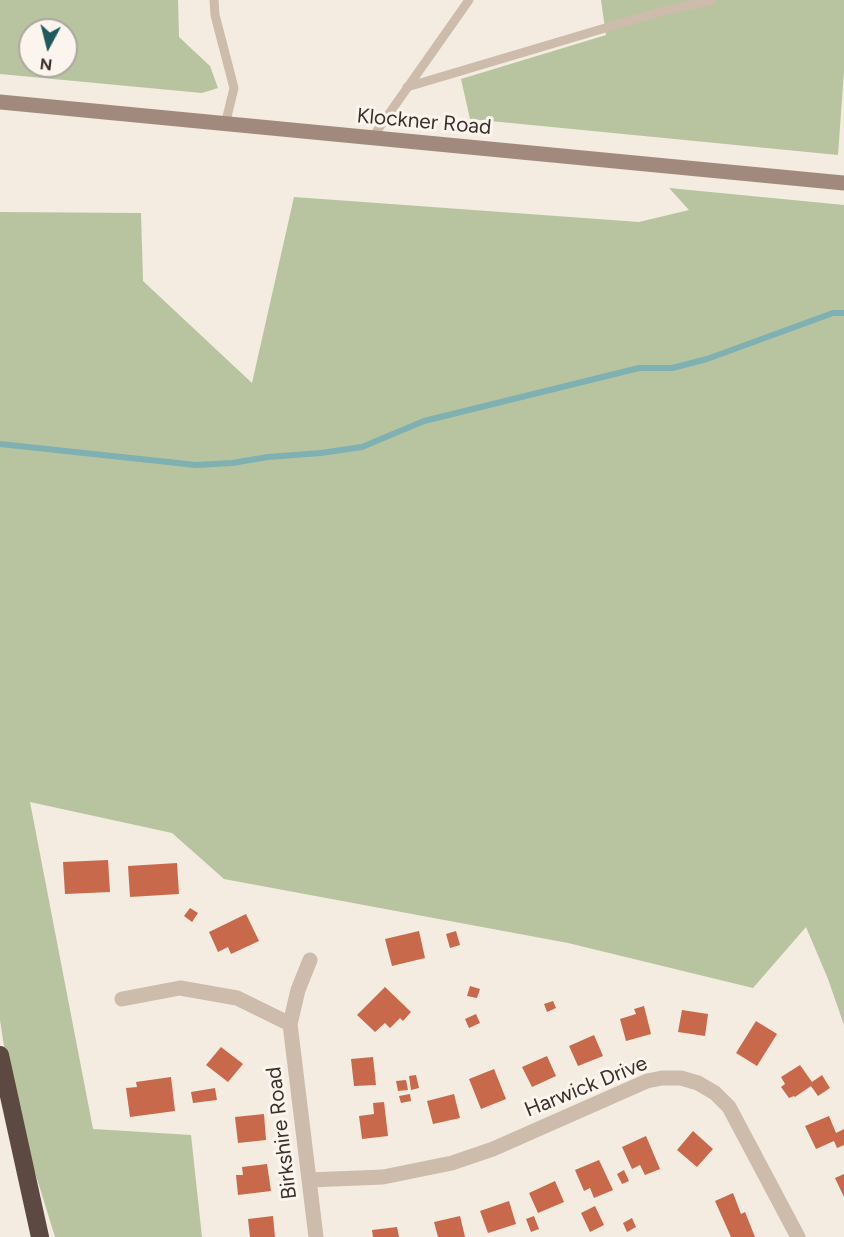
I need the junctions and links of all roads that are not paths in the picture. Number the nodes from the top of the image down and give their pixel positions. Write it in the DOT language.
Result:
graph roads {
  1 [pos="214,0"];
  2 [pos="469,0"];
  3 [pos="712,0"];
  4 [pos="407,87"];
  5 [pos="0,102"];
  6 [pos="225,124"];
  7 [pos="372,138"];
  8 [pos="844,183"];
  9 [pos="310,960"];
  10 [pos="122,999"];
  11 [pos="290,1024"];
  12 [pos="0,1055"];
  13 [pos="309,1180"];
  14 [pos="40,1237"];
  15 [pos="316,1237"];
  16 [pos="798,1237"];
  1 -- 6 [label="lane"];
  2 -- 4 [label="lane"];
  3 -- 4 [label="lane"];
  4 -- 7 [label="lane"];
  5 -- 6 [label="main road, Klockner Road"];
  6 -- 7 [label="main road, Klockner Road"];
  7 -- 8 [label="main road, Klockner Road"];
  9 -- 11 [label="street, Birkshire Road"];
  10 -- 11 [label="street"];
  11 -- 13 [label="street, Birkshire Road"];
  12 -- 14 [label="highway"];
  13 -- 15 [label="street, Birkshire Road"];
  13 -- 16 [label="street, Harwick Drive"];
}
